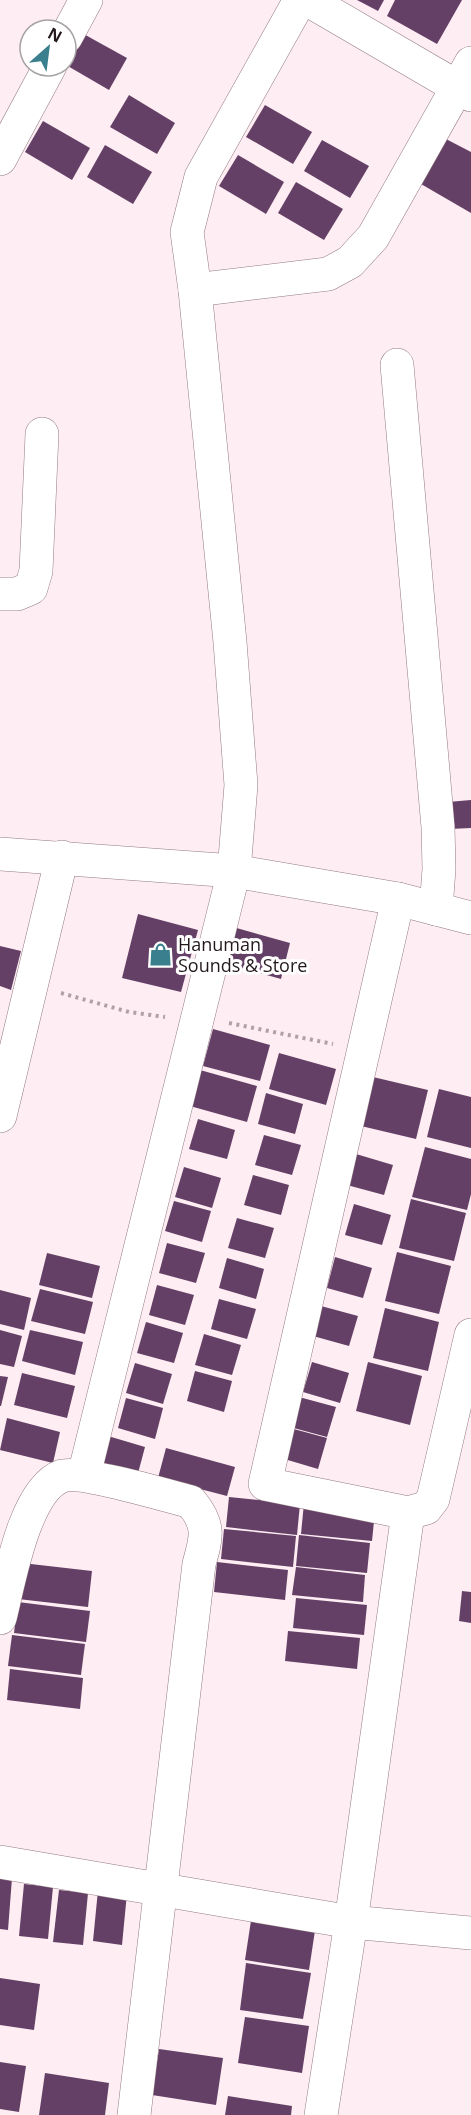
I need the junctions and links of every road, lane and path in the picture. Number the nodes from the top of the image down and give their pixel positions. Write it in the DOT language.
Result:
graph roads {
  1 [pos="86,0"];
  2 [pos="300,0"];
  3 [pos="308,0"];
  4 [pos="76,18"];
  5 [pos="44,78"];
  6 [pos="467,82"];
  7 [pos="0,159"];
  8 [pos="195,290"];
  9 [pos="397,365"];
  10 [pos="42,434"];
  11 [pos="0,594"];
  12 [pos="0,854"];
  13 [pos="62,857"];
  14 [pos="234,871"];
  15 [pos="398,899"];
  16 [pos="436,909"];
  17 [pos="471,918"];
  18 [pos="0,1116"];
  19 [pos="471,1335"];
  20 [pos="84,1475"];
  21 [pos="408,1513"];
  22 [pos="0,1618"];
  23 [pos="0,1862"];
  24 [pos="160,1890"];
  25 [pos="351,1922"];
  26 [pos="471,1933"];
  27 [pos="134,2115"];
  28 [pos="321,2115"];
  1 -- 4 [label="street"];
  2 -- 8 [label="street"];
  3 -- 6 [label="street"];
  5 -- 7 [label="street"];
  6 -- 8 [label="street"];
  8 -- 14 [label="street"];
  9 -- 16 [label="street"];
  10 -- 11 [label="street"];
  12 -- 13 [label="street"];
  13 -- 14 [label="street"];
  13 -- 18 [label="street"];
  14 -- 15 [label="street"];
  14 -- 20 [label="street"];
  15 -- 16 [label="street"];
  15 -- 21 [label="street"];
  16 -- 17 [label="street"];
  19 -- 21 [label="street"];
  20 -- 22 [label="street"];
  20 -- 24 [label="street"];
  21 -- 25 [label="street"];
  23 -- 24 [label="street"];
  24 -- 25 [label="street"];
  24 -- 27 [label="street"];
  25 -- 26 [label="street"];
  25 -- 28 [label="street"];
}
